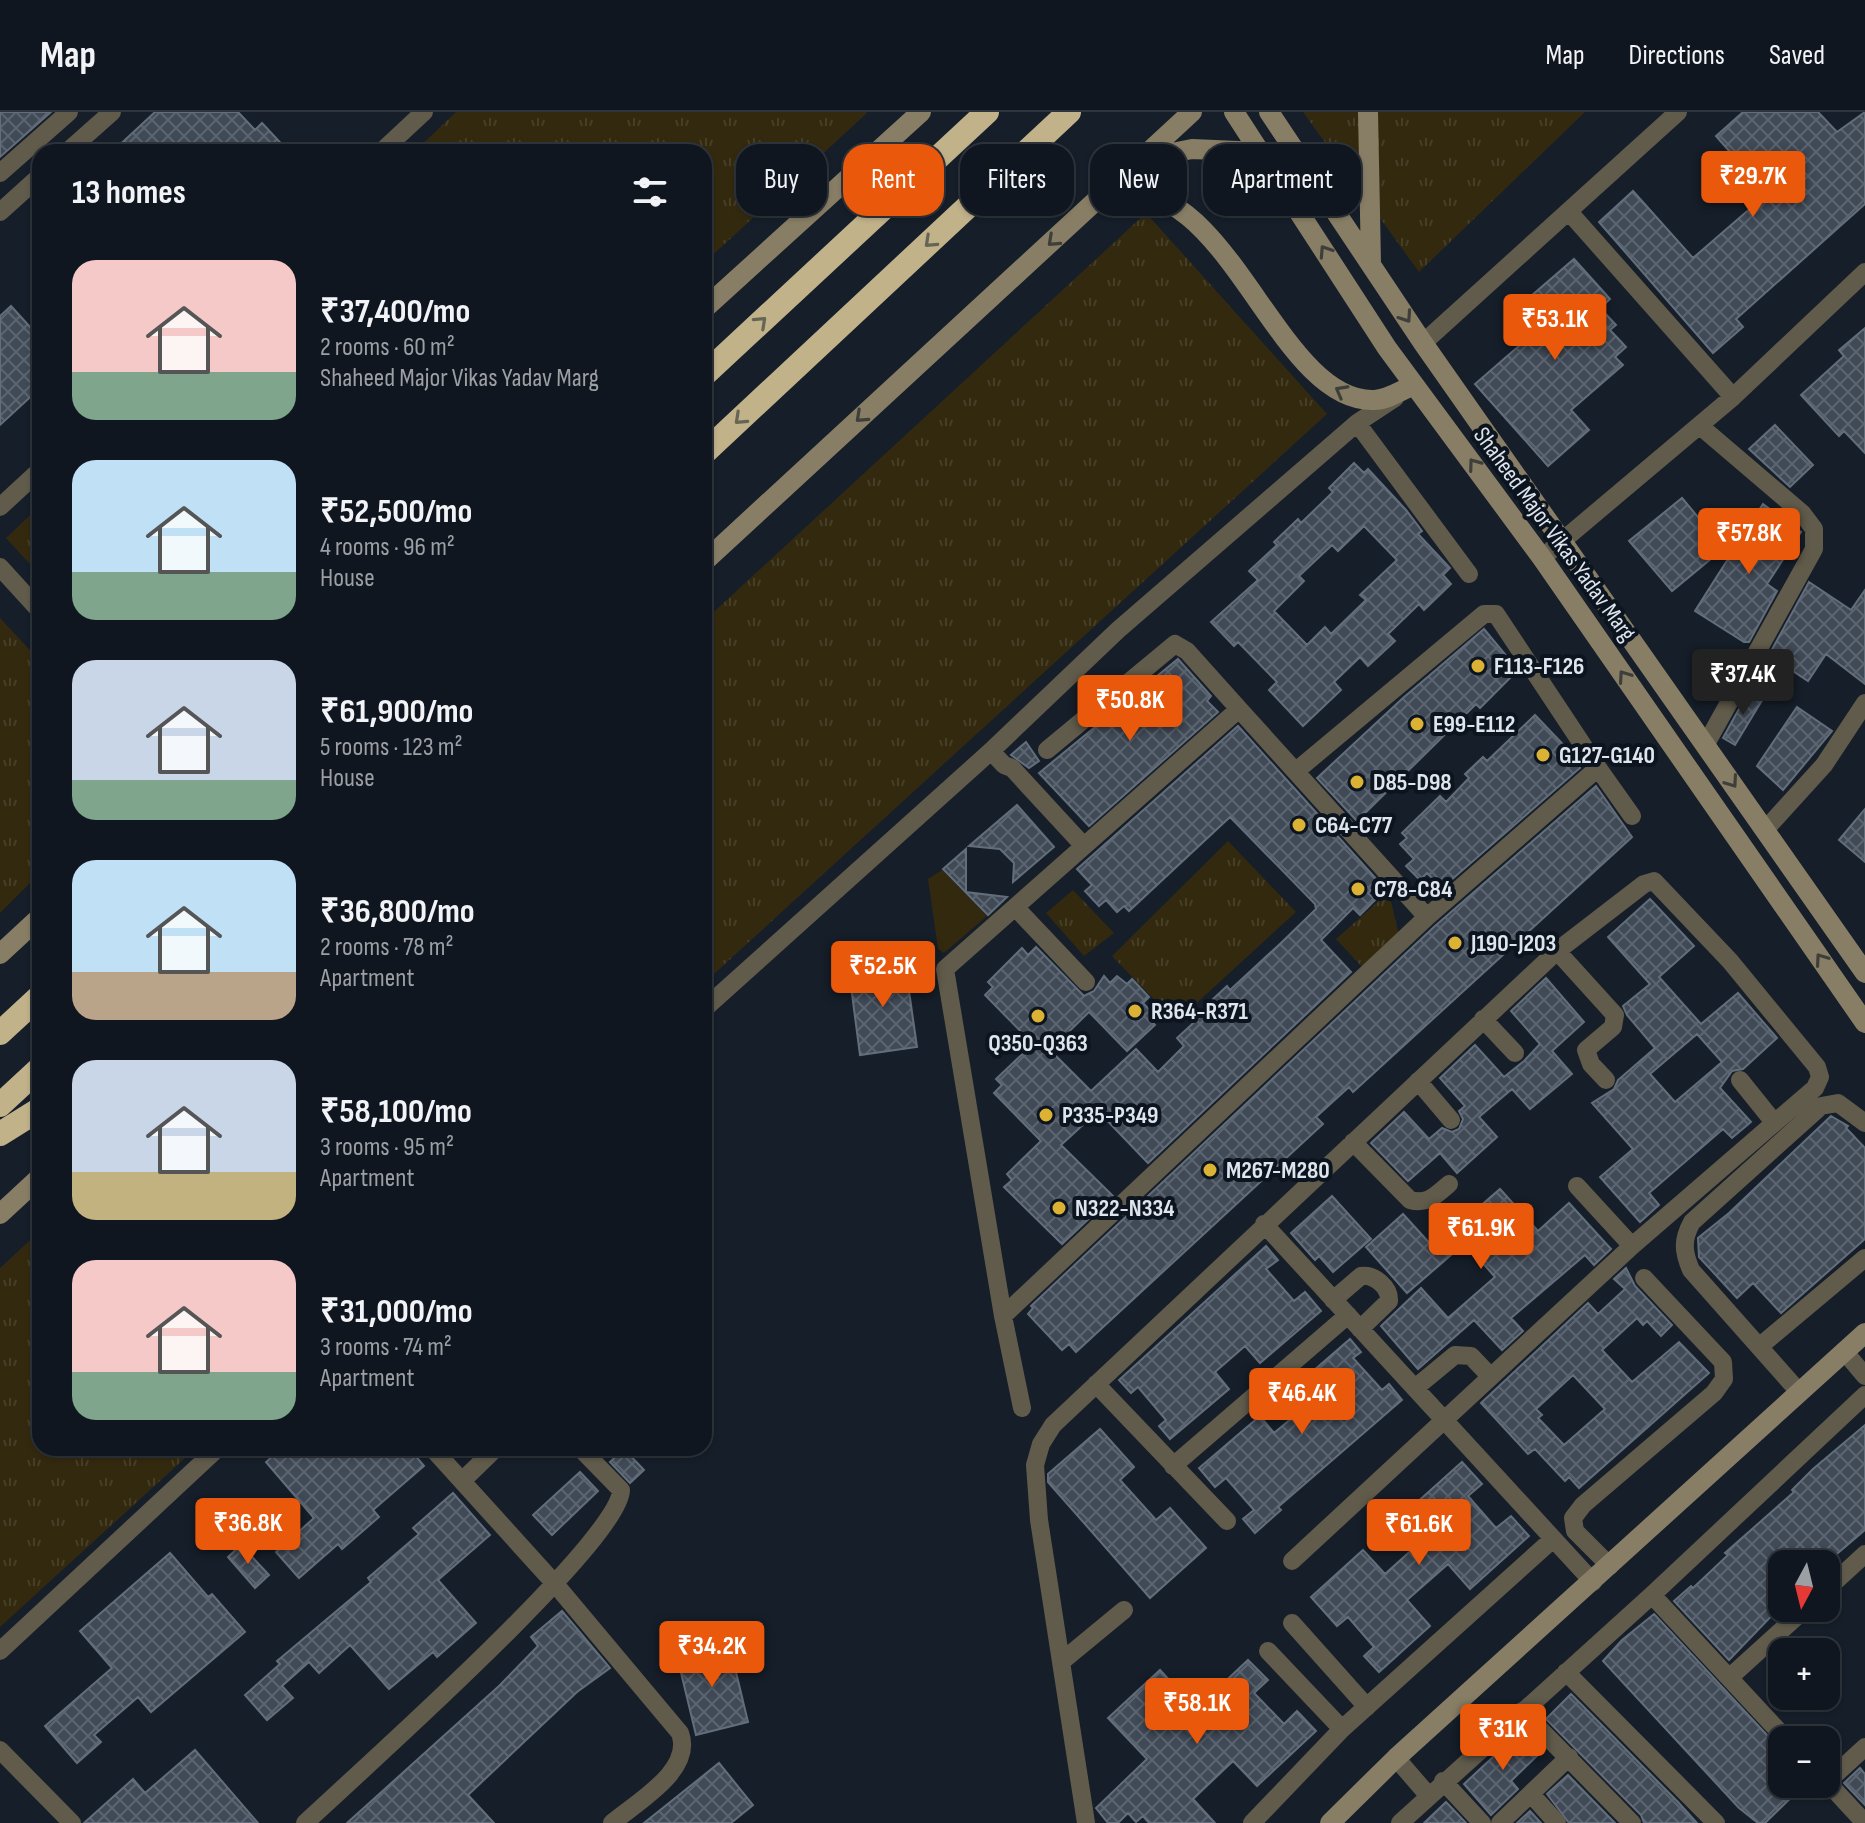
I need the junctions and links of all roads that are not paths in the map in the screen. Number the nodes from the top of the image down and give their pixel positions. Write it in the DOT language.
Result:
graph roads {
  1 [pos="69,112"];
  2 [pos="112,112"];
  3 [pos="424,112"];
  4 [pos="987,112"];
  5 [pos="1069,112"];
  6 [pos="1192,112"];
  7 [pos="1234,112"];
  8 [pos="1269,112"];
  9 [pos="1368,112"];
  10 [pos="1678,112"];
  11 [pos="919,113"];
  12 [pos="1279,122"];
  13 [pos="33,144"];
  14 [pos="81,144"];
  15 [pos="390,144"];
  16 [pos="1157,144"];
  17 [pos="1256,144"];
  18 [pos="32,145"];
  19 [pos="0,173"];
  20 [pos="32,183"];
  21 [pos="1090,206"];
  22 [pos="0,212"];
  23 [pos="1570,213"];
  24 [pos="1186,216"];
  25 [pos="1303,216"];
  26 [pos="1371,265"];
  27 [pos="1865,272"];
  28 [pos="712,302"];
  29 [pos="1423,343"];
  30 [pos="712,368"];
  31 [pos="1414,385"];
  32 [pos="1733,397"];
  33 [pos="1357,423"];
  34 [pos="1700,426"];
  35 [pos="712,446"];
  36 [pos="32,477"];
  37 [pos="0,507"];
  38 [pos="1563,539"];
  39 [pos="712,555"];
  40 [pos="1542,558"];
  41 [pos="0,567"];
  42 [pos="1469,574"];
  43 [pos="32,602"];
  44 [pos="1865,703"];
  45 [pos="1239,709"];
  46 [pos="1706,744"];
  47 [pos="1047,750"];
  48 [pos="997,758"];
  49 [pos="1598,768"];
  50 [pos="1296,771"];
  51 [pos="1632,816"];
  52 [pos="1765,830"];
  53 [pos="1078,848"];
  54 [pos="1015,907"];
  55 [pos="1427,917"];
  56 [pos="32,924"];
  57 [pos="1557,951"];
  58 [pos="0,954"];
  59 [pos="1865,973"];
  60 [pos="1086,982"];
  61 [pos="712,1002"];
  62 [pos="32,1003"];
  63 [pos="1483,1019"];
  64 [pos="1865,1023"];
  65 [pos="0,1033"];
  66 [pos="1515,1053"];
  67 [pos="32,1075"];
  68 [pos="1606,1080"];
  69 [pos="1740,1080"];
  70 [pos="1418,1081"];
  71 [pos="0,1105"];
  72 [pos="32,1114"];
  73 [pos="1451,1120"];
  74 [pos="1773,1121"];
  75 [pos="1865,1123"];
  76 [pos="0,1134"];
  77 [pos="1353,1142"];
  78 [pos="32,1184"];
  79 [pos="1449,1184"];
  80 [pos="1577,1186"];
  81 [pos="0,1214"];
  82 [pos="1264,1224"];
  83 [pos="1632,1246"];
  84 [pos="1865,1258"];
  85 [pos="1644,1278"];
  86 [pos="1333,1300"];
  87 [pos="1003,1316"];
  88 [pos="1354,1322"];
  89 [pos="1865,1333"];
  90 [pos="1759,1347"];
  91 [pos="1844,1351"];
  92 [pos="1490,1376"];
  93 [pos="1865,1376"];
  94 [pos="1096,1384"];
  95 [pos="1415,1388"];
  96 [pos="1800,1393"];
  97 [pos="1865,1395"];
  98 [pos="1022,1408"];
  99 [pos="1443,1419"];
  100 [pos="209,1456"];
  101 [pos="439,1456"];
  102 [pos="488,1456"];
  103 [pos="588,1456"];
  104 [pos="1173,1466"];
  105 [pos="462,1481"];
  106 [pos="1227,1521"];
  107 [pos="1553,1539"];
  108 [pos="1865,1554"];
  109 [pos="1292,1561"];
  110 [pos="1610,1566"];
  111 [pos="1840,1577"];
  112 [pos="1593,1582"];
  113 [pos="556,1585"];
  114 [pos="1652,1595"];
  115 [pos="1124,1610"];
  116 [pos="1791,1622"];
  117 [pos="1292,1623"];
  118 [pos="0,1651"];
  119 [pos="1268,1651"];
  120 [pos="1061,1662"];
  121 [pos="1566,1672"];
  122 [pos="1729,1678"];
  123 [pos="1367,1707"];
  124 [pos="1522,1711"];
  125 [pos="1774,1726"];
  126 [pos="1342,1729"];
  127 [pos="1865,1747"];
  128 [pos="0,1750"];
  129 [pos="1569,1757"];
  130 [pos="1396,1758"];
  131 [pos="1840,1769"];
  132 [pos="1443,1781"];
  133 [pos="1531,1794"];
  134 [pos="1428,1795"];
  135 [pos="1839,1798"];
  136 [pos="1856,1820"];
  137 [pos="72,1823"];
  138 [pos="305,1823"];
  139 [pos="612,1823"];
  140 [pos="1086,1823"];
  141 [pos="1252,1823"];
  142 [pos="1330,1823"];
  143 [pos="1400,1823"];
  144 [pos="1482,1823"];
  145 [pos="1500,1823"];
  146 [pos="1557,1823"];
  147 [pos="1632,1823"];
  148 [pos="1716,1823"];
  1 -- 13 [label="street"];
  2 -- 14 [label="street"];
  3 -- 15 [label="street"];
  30 -- 4 [label="highway, one-way"];
  5 -- 35 [label="highway, one-way"];
  6 -- 16 [label="main road"];
  7 -- 17 [label="main road, Shaheed Major Vikas Yadav Marg"];
  8 -- 12 [label="main road, Shaheed Major Vikas Yadav Marg"];
  9 -- 26 [label="main road"];
  10 -- 23 [label="street"];
  11 -- 28 [label="main road"];
  12 -- 26 [label="main road, Shaheed Major Vikas Yadav Marg"];
  18 -- 19 [label="street"];
  20 -- 22 [label="street"];
  21 -- 39 [label="main road, one-way"];
  23 -- 29 [label="street"];
  23 -- 32 [label="street"];
  31 -- 24 [label="main road, one-way"];
  31 -- 25 [label="main road, Shaheed Major Vikas Yadav Marg, one-way"];
  26 -- 29 [label="main road, Shaheed Major Vikas Yadav Marg, one-way"];
  27 -- 32 [label="street"];
  29 -- 38 [label="main road, Shaheed Major Vikas Yadav Marg"];
  31 -- 33 [label="street"];
  40 -- 31 [label="main road, Shaheed Major Vikas Yadav Marg, one-way"];
  32 -- 34 [label="street"];
  33 -- 42 [label="street"];
  33 -- 48 [label="street"];
  34 -- 38 [label="street"];
  34 -- 46 [label="street"];
  36 -- 37 [label="street"];
  38 -- 40 [label="street"];
  38 -- 46 [label="main road, Shaheed Major Vikas Yadav Marg"];
  64 -- 40 [label="main road, Shaheed Major Vikas Yadav Marg, one-way"];
  41 -- 43 [label="street"];
  44 -- 52 [label="street"];
  45 -- 47 [label="street"];
  45 -- 50 [label="street"];
  45 -- 53 [label="street"];
  46 -- 52 [label="main road, Shaheed Major Vikas Yadav Marg, one-way"];
  48 -- 53 [label="street"];
  48 -- 61 [label="street"];
  49 -- 50 [label="street"];
  49 -- 51 [label="street"];
  49 -- 55 [label="street"];
  50 -- 55 [label="street"];
  52 -- 59 [label="main road, Shaheed Major Vikas Yadav Marg"];
  53 -- 54 [label="street"];
  54 -- 60 [label="street"];
  54 -- 87 [label="street"];
  55 -- 87 [label="street"];
  56 -- 58 [label="main road"];
  57 -- 63 [label="street"];
  57 -- 68 [label="street"];
  57 -- 74 [label="street"];
  62 -- 65 [label="highway"];
  63 -- 66 [label="street"];
  63 -- 70 [label="street"];
  67 -- 71 [label="highway"];
  69 -- 74 [label="street"];
  70 -- 73 [label="street"];
  70 -- 77 [label="street"];
  72 -- 76 [label="highway"];
  74 -- 83 [label="street"];
  75 -- 90 [label="street"];
  77 -- 79 [label="street"];
  77 -- 82 [label="street"];
  78 -- 81 [label="main road"];
  80 -- 83 [label="street"];
  82 -- 86 [label="street"];
  82 -- 94 [label="street"];
  83 -- 92 [label="street"];
  84 -- 90 [label="street"];
  85 -- 110 [label="street"];
  86 -- 88 [label="street"];
  86 -- 88 [label="street"];
  87 -- 98 [label="street"];
  88 -- 95 [label="street"];
  88 -- 104 [label="street"];
  89 -- 91 [label="main road"];
  90 -- 96 [label="street"];
  91 -- 93 [label="street"];
  91 -- 96 [label="main road"];
  92 -- 95 [label="street"];
  92 -- 99 [label="street"];
  94 -- 104 [label="street"];
  94 -- 120 [label="street"];
  95 -- 99 [label="street"];
  96 -- 110 [label="main road"];
  97 -- 114 [label="street"];
  99 -- 107 [label="street"];
  99 -- 109 [label="street"];
  100 -- 118 [label="street"];
  101 -- 105 [label="street"];
  102 -- 105 [label="street"];
  103 -- 113 [label="street"];
  104 -- 106 [label="street"];
  105 -- 113 [label="street"];
  107 -- 112 [label="street"];
  107 -- 123 [label="street"];
  108 -- 111 [label="street"];
  110 -- 112 [label="main road"];
  112 -- 130 [label="main road"];
  113 -- 138 [label="street"];
  113 -- 139 [label="street"];
  114 -- 121 [label="street"];
  114 -- 122 [label="street"];
  115 -- 120 [label="street"];
  116 -- 122 [label="street"];
  117 -- 123 [label="street"];
  119 -- 126 [label="street"];
  120 -- 140 [label="street"];
  121 -- 124 [label="street"];
  121 -- 148 [label="street"];
  122 -- 125 [label="street"];
  123 -- 126 [label="street"];
  124 -- 129 [label="street"];
  124 -- 132 [label="street"];
  126 -- 141 [label="street"];
  127 -- 131 [label="street"];
  128 -- 137 [label="street"];
  129 -- 133 [label="street"];
  129 -- 147 [label="street"];
  130 -- 134 [label="street"];
  130 -- 142 [label="main road"];
  132 -- 134 [label="street"];
  132 -- 144 [label="street"];
  133 -- 145 [label="street"];
  133 -- 146 [label="street"];
  134 -- 143 [label="street"];
  135 -- 136 [label="street"];
}
